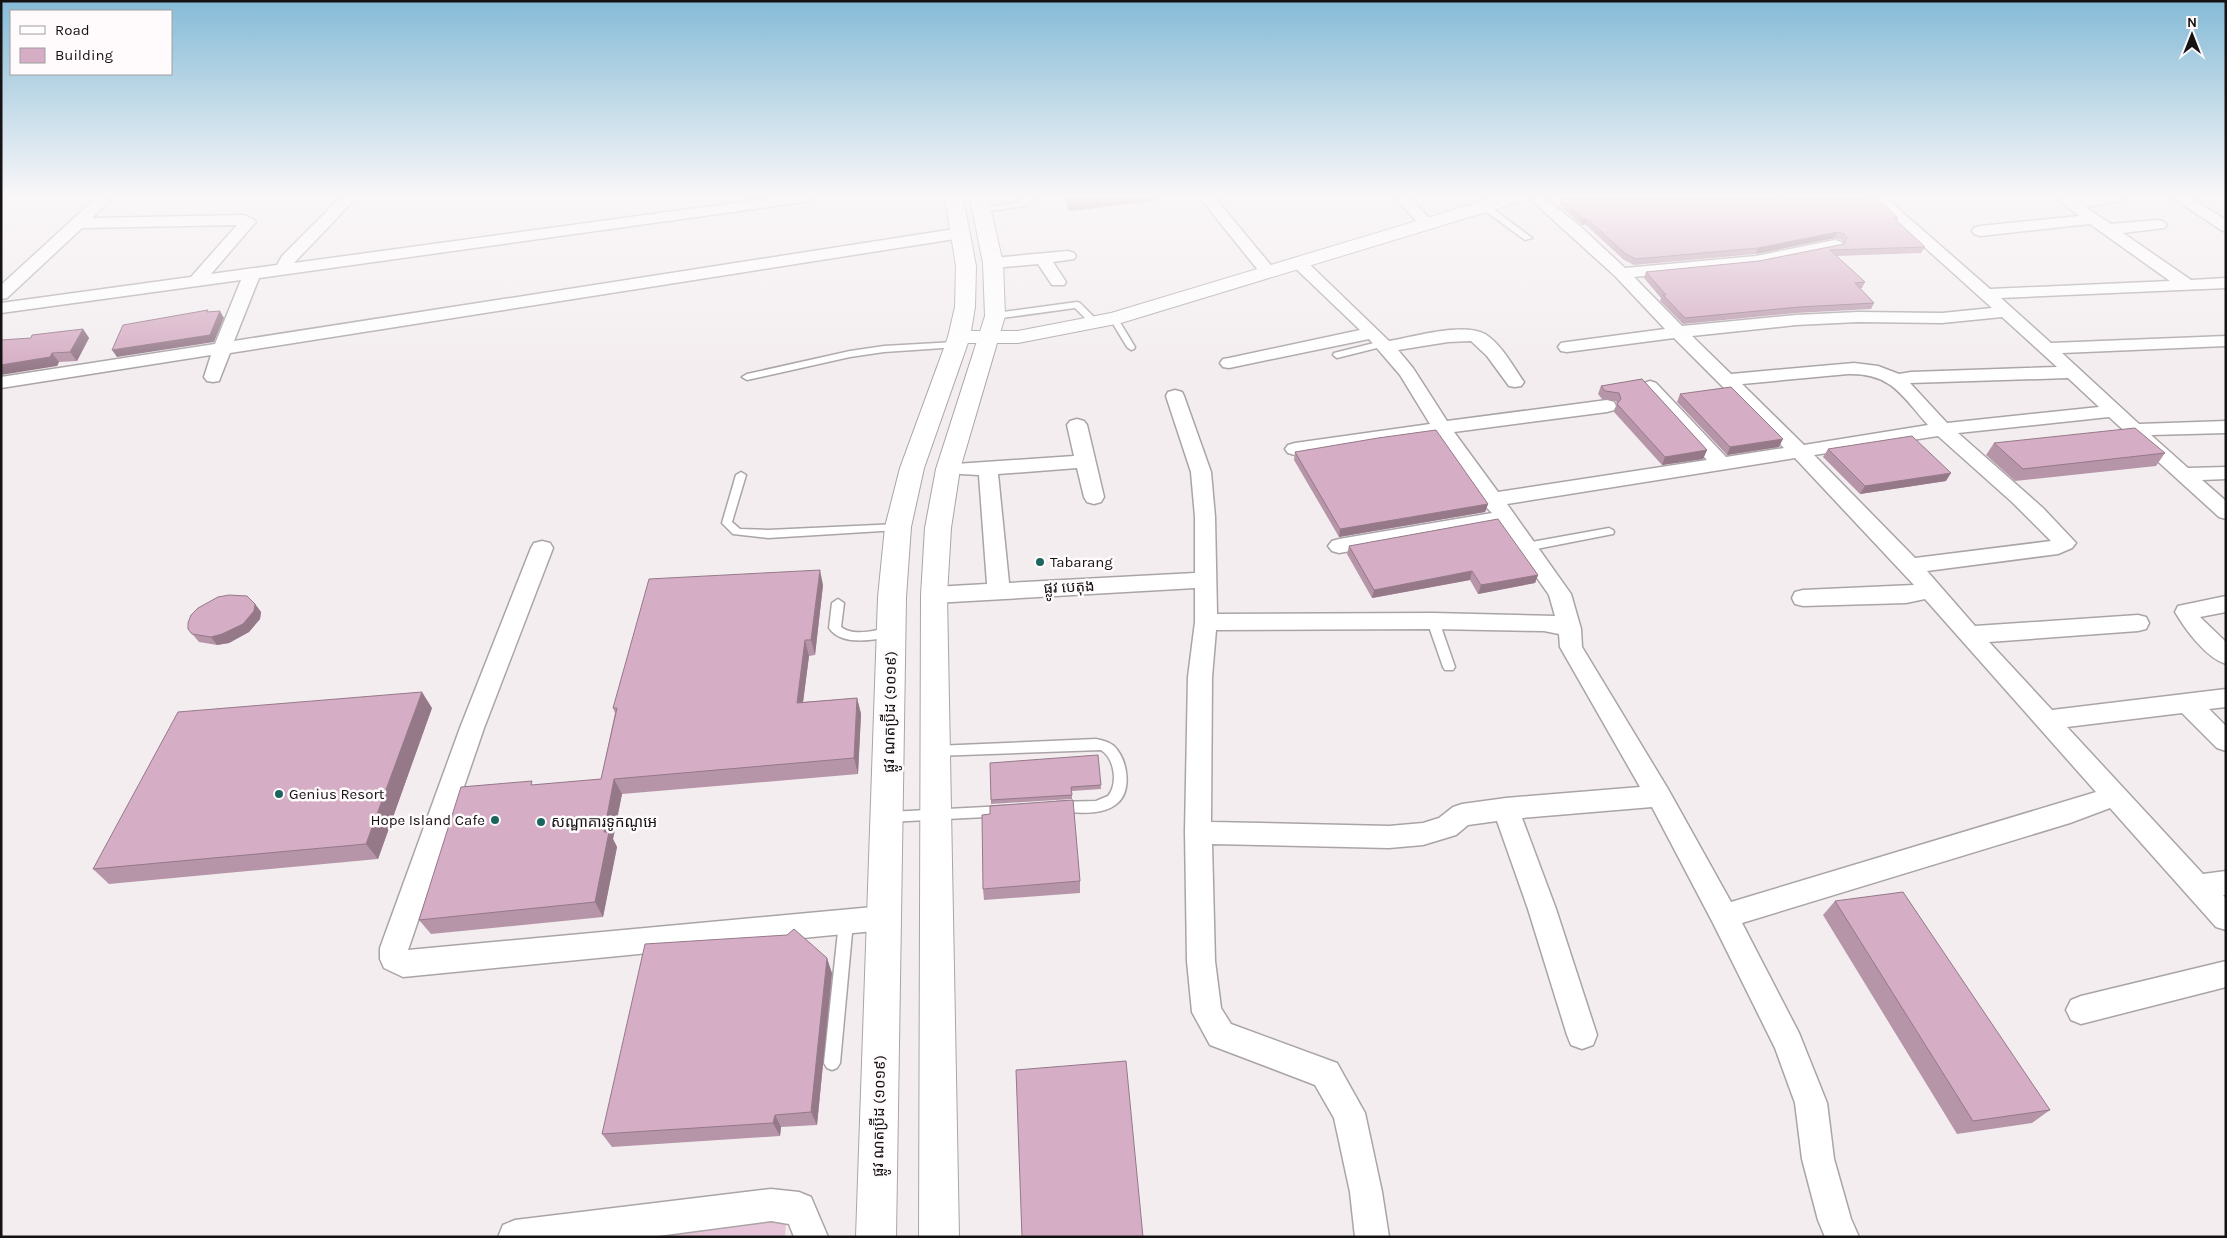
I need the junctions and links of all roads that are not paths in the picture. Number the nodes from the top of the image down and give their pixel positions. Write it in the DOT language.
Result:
graph roads {
  1 [pos="43,256"];
  2 [pos="218,256"];
  3 [pos="292,256"];
  4 [pos="386,256"];
  5 [pos="816,256"];
  6 [pos="964,256"];
  7 [pos="992,256"];
  8 [pos="1068,256"];
  9 [pos="1255,256"];
  10 [pos="1319,256"];
  11 [pos="1603,256"];
  12 [pos="1778,256"];
  13 [pos="1941,256"];
  14 [pos="2146,256"];
  15 [pos="1043,259"];
  16 [pos="1298,262"];
  17 [pos="993,263"];
  18 [pos="283,270"];
  19 [pos="1268,272"];
  20 [pos="1621,273"];
  21 [pos="252,274"];
  22 [pos="196,281"];
  23 [pos="1058,282"];
  24 [pos="2226,283"];
  25 [pos="2189,286"];
  26 [pos="1,294"];
  27 [pos="1984,294"];
  28 [pos="1,308"];
  29 [pos="2004,312"];
  30 [pos="1105,321"];
  31 [pos="992,327"];
  32 [pos="1678,332"];
  33 [pos="957,341"];
  34 [pos="1380,342"];
  35 [pos="2226,342"];
  36 [pos="1567,347"];
  37 [pos="1131,348"];
  38 [pos="2047,348"];
  39 [pos="222,349"];
  40 [pos="1337,355"];
  41 [pos="1229,363"];
  42 [pos="2072,372"];
  43 [pos="747,377"];
  44 [pos="214,378"];
  45 [pos="1728,380"];
  46 [pos="1895,380"];
  47 [pos="1514,382"];
  48 [pos="1,383"];
  49 [pos="1650,387"];
  50 [pos="1175,396"];
  51 [pos="1607,406"];
  52 [pos="2114,411"];
  53 [pos="1077,425"];
  54 [pos="2226,427"];
  55 [pos="1442,428"];
  56 [pos="1943,429"];
  57 [pos="2134,430"];
  58 [pos="1294,449"];
  59 [pos="1798,451"];
  60 [pos="1085,461"];
  61 [pos="1721,463"];
  62 [pos="948,469"];
  63 [pos="988,469"];
  64 [pos="2226,473"];
  65 [pos="2184,474"];
  66 [pos="741,476"];
  67 [pos="1094,497"];
  68 [pos="1498,509"];
  69 [pos="2226,512"];
  70 [pos="898,527"];
  71 [pos="1609,532"];
  72 [pos="1339,546"];
  73 [pos="1526,546"];
  74 [pos="542,548"];
  75 [pos="1910,566"];
  76 [pos="1204,580"];
  77 [pos="1930,590"];
  78 [pos="999,591"];
  79 [pos="934,595"];
  80 [pos="1803,598"];
  81 [pos="838,603"];
  82 [pos="2226,604"];
  83 [pos="1433,620"];
  84 [pos="1206,622"];
  85 [pos="2138,623"];
  86 [pos="1570,629"];
  87 [pos="892,632"];
  88 [pos="1969,635"];
  89 [pos="2226,656"];
  90 [pos="1449,667"];
  91 [pos="2226,698"];
  92 [pos="2186,702"];
  93 [pos="2046,720"];
  94 [pos="2226,741"];
  95 [pos="935,750"];
  96 [pos="1659,796"];
  97 [pos="2115,796"];
  98 [pos="1049,808"];
  99 [pos="1506,809"];
  100 [pos="1021,810"];
  101 [pos="936,815"];
  102 [pos="887,817"];
  103 [pos="1198,832"];
  104 [pos="2226,883"];
  105 [pos="2197,886"];
  106 [pos="1724,916"];
  107 [pos="884,918"];
  108 [pos="2226,918"];
  109 [pos="846,922"];
  110 [pos="2226,974"];
  111 [pos="2080,1010"];
  112 [pos="1582,1035"];
  113 [pos="832,1063"];
  114 [pos="515,1237"];
  115 [pos="811,1237"];
  116 [pos="876,1237"];
  117 [pos="939,1237"];
  118 [pos="1372,1237"];
  119 [pos="1842,1237"];
  1 -- 26 [label="street"];
  2 -- 22 [label="street"];
  3 -- 18 [label="street"];
  4 -- 18 [label="street"];
  5 -- 39 [label="street"];
  6 -- 33 [label="main road, ផ្លូវ ណតប្រ៊ីដ (១០១៩)"];
  7 -- 17 [label="main road"];
  8 -- 15 [label="street"];
  9 -- 19 [label="street"];
  10 -- 16 [label="main road"];
  11 -- 20 [label="street"];
  12 -- 20 [label="street"];
  13 -- 27 [label="street"];
  14 -- 25 [label="street"];
  15 -- 17 [label="street"];
  15 -- 23 [label="street"];
  16 -- 19 [label="main road"];
  16 -- 34 [label="street"];
  17 -- 31 [label="main road"];
  18 -- 21 [label="street"];
  19 -- 30 [label="main road"];
  20 -- 32 [label="street"];
  21 -- 22 [label="street"];
  21 -- 39 [label="street"];
  22 -- 28 [label="street"];
  24 -- 25 [label="street"];
  25 -- 27 [label="street"];
  27 -- 29 [label="street"];
  29 -- 32 [label="street"];
  29 -- 38 [label="street"];
  30 -- 31 [label="main road"];
  30 -- 37 [label="lane"];
  31 -- 33 [label="main road"];
  31 -- 62 [label="main road"];
  32 -- 36 [label="street"];
  32 -- 45 [label="street"];
  33 -- 43 [label="lane"];
  33 -- 70 [label="main road, ផ្លូវ ណតប្រ៊ីដ (១០១៩)"];
  34 -- 40 [label="lane"];
  34 -- 41 [label="street"];
  34 -- 47 [label="street"];
  34 -- 55 [label="street"];
  35 -- 38 [label="street"];
  38 -- 42 [label="street"];
  39 -- 44 [label="street"];
  39 -- 48 [label="street"];
  42 -- 46 [label="street"];
  42 -- 52 [label="street"];
  45 -- 46 [label="street"];
  45 -- 59 [label="street"];
  46 -- 56 [label="street"];
  49 -- 61 [label="street"];
  50 -- 76 [label="street"];
  51 -- 55 [label="street"];
  52 -- 56 [label="street"];
  52 -- 57 [label="street"];
  53 -- 60 [label="street"];
  54 -- 57 [label="street"];
  55 -- 58 [label="street"];
  55 -- 68 [label="street"];
  56 -- 59 [label="street"];
  56 -- 75 [label="street"];
  57 -- 65 [label="street"];
  59 -- 61 [label="street"];
  59 -- 75 [label="street"];
  60 -- 63 [label="street"];
  60 -- 67 [label="street"];
  61 -- 68 [label="street"];
  62 -- 63 [label="street"];
  62 -- 79 [label="main road"];
  63 -- 78 [label="street"];
  64 -- 65 [label="street"];
  65 -- 69 [label="street"];
  66 -- 70 [label="lane"];
  68 -- 72 [label="street"];
  68 -- 73 [label="street"];
  70 -- 87 [label="main road, ផ្លូវ ណតប្រ៊ីដ (១០១៩)"];
  71 -- 73 [label="lane"];
  73 -- 86 [label="street"];
  74 -- 109 [label="street"];
  75 -- 77 [label="street"];
  76 -- 78 [label="street, ផ្លូវ បេតុង"];
  76 -- 84 [label="street"];
  77 -- 80 [label="street"];
  77 -- 88 [label="street"];
  78 -- 79 [label="street, ផ្លូវ បេតុង"];
  79 -- 95 [label="main road"];
  81 -- 87 [label="lane"];
  82 -- 89 [label="street"];
  83 -- 84 [label="street"];
  83 -- 86 [label="street"];
  83 -- 90 [label="lane"];
  84 -- 103 [label="street"];
  85 -- 88 [label="street"];
  86 -- 96 [label="street"];
  87 -- 102 [label="main road, ផ្លូវ ណតប្រ៊ីដ (១០១៩)"];
  88 -- 93 [label="street"];
  91 -- 92 [label="street"];
  92 -- 93 [label="street"];
  92 -- 94 [label="street"];
  93 -- 97 [label="street"];
  95 -- 98 [label="lane"];
  95 -- 101 [label="main road"];
  96 -- 99 [label="street"];
  96 -- 106 [label="street"];
  97 -- 105 [label="street"];
  97 -- 106 [label="street"];
  99 -- 103 [label="street"];
  99 -- 112 [label="street"];
  100 -- 101 [label="lane"];
  101 -- 102 [label="lane"];
  101 -- 117 [label="main road"];
  102 -- 107 [label="main road, ផ្លូវ ណតប្រ៊ីដ (១០១៩)"];
  103 -- 118 [label="street"];
  104 -- 105 [label="street"];
  105 -- 108 [label="street"];
  106 -- 119 [label="street"];
  107 -- 109 [label="street"];
  107 -- 116 [label="main road, ផ្លូវ ណតប្រ៊ីដ (១០១៩)"];
  109 -- 113 [label="lane"];
  110 -- 111 [label="street"];
  114 -- 115 [label="street"];
}
